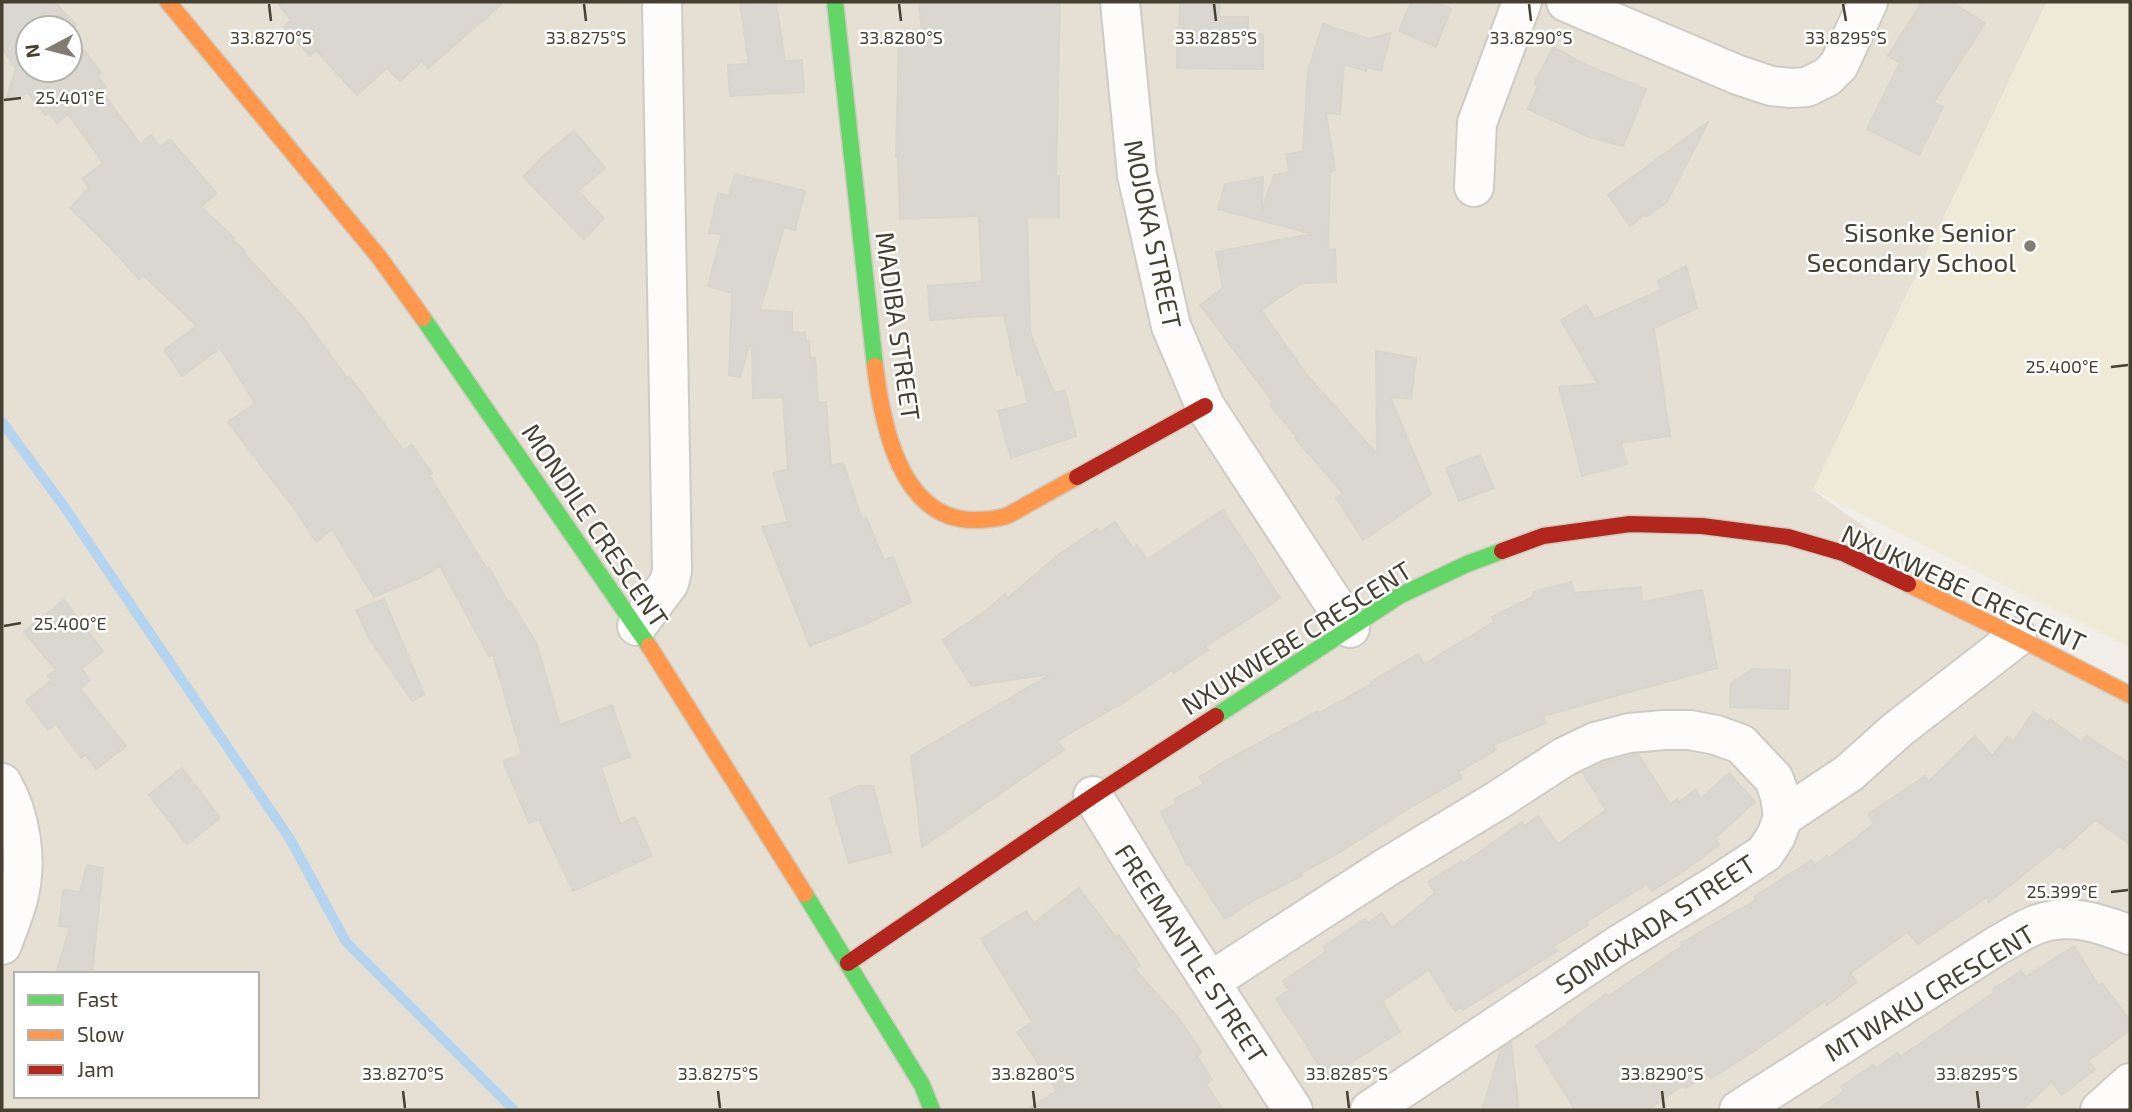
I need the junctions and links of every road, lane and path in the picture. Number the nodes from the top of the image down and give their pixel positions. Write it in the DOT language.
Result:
graph roads {
  1 [pos="168,2"];
  2 [pos="662,2"];
  3 [pos="835,2"];
  4 [pos="1121,2"];
  5 [pos="1522,2"];
  6 [pos="1566,2"];
  7 [pos="1868,2"];
  8 [pos="1474,187"];
  9 [pos="1205,406"];
  10 [pos="637,626"];
  11 [pos="1350,628"];
  12 [pos="2017,637"];
  13 [pos="2130,695"];
  14 [pos="2,783"];
  15 [pos="1093,796"];
  16 [pos="1783,817"];
  17 [pos="2130,935"];
  18 [pos="2,945"];
  19 [pos="848,963"];
  20 [pos="1211,981"];
  21 [pos="2130,1083"];
  22 [pos="932,1110"];
  23 [pos="1293,1110"];
  24 [pos="1370,1110"];
  25 [pos="1739,1110"];
  26 [pos="2100,1110"];
  1 -- 10 [label="street, MONDILE CRESCENT"];
  2 -- 10 [label="street"];
  3 -- 9 [label="street, MADIBA STREET"];
  4 -- 9 [label="street, MOJOKA STREET"];
  5 -- 8 [label="street"];
  6 -- 7 [label="street"];
  9 -- 11 [label="street, MOJOKA STREET"];
  10 -- 19 [label="street, MONDILE CRESCENT"];
  11 -- 12 [label="street, NXUKWEBE CRESCENT"];
  11 -- 15 [label="street, NXUKWEBE CRESCENT"];
  12 -- 13 [label="street, NXUKWEBE CRESCENT"];
  12 -- 16 [label="street"];
  14 -- 18 [label="street"];
  15 -- 19 [label="street, NXUKWEBE CRESCENT"];
  15 -- 20 [label="street, FREEMANTLE STREET"];
  16 -- 20 [label="street"];
  16 -- 24 [label="street, SOMGXADA STREET"];
  17 -- 25 [label="street, MTWAKU CRESCENT"];
  19 -- 22 [label="street, MONDILE CRESCENT"];
  20 -- 23 [label="street, FREEMANTLE STREET"];
  21 -- 26 [label="street"];
}
